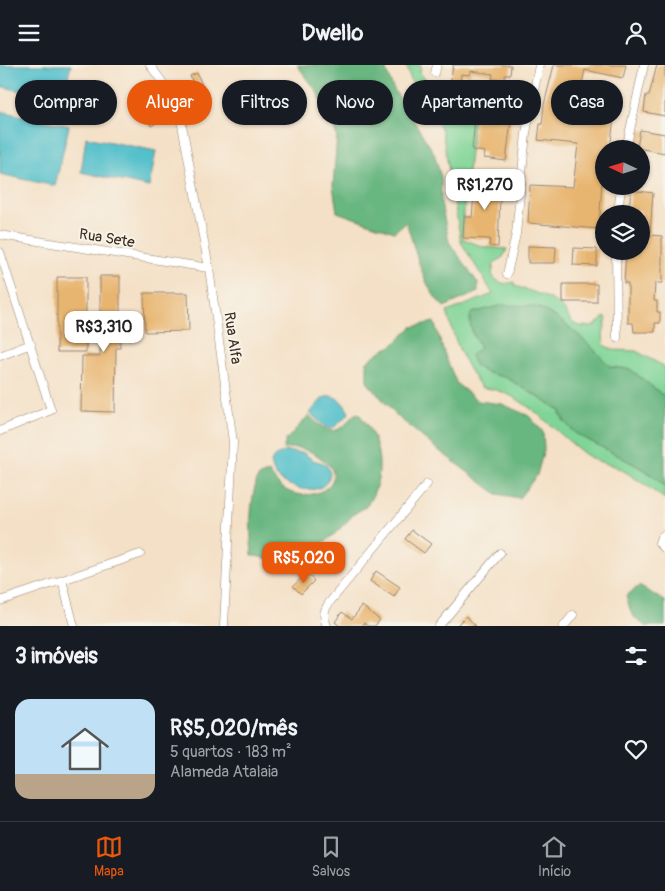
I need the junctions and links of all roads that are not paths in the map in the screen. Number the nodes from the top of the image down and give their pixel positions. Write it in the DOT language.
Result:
graph roads {
  1 [pos="150,65"];
  2 [pos="539,65"];
  3 [pos="644,65"];
  4 [pos="628,140"];
  5 [pos="0,235"];
  6 [pos="0,252"];
  7 [pos="616,260"];
  8 [pos="209,268"];
  9 [pos="507,274"];
  10 [pos="617,338"];
  11 [pos="31,344"];
  12 [pos="0,356"];
  13 [pos="0,431"];
  14 [pos="427,484"];
  15 [pos="665,534"];
  16 [pos="665,549"];
  17 [pos="500,553"];
  18 [pos="140,555"];
  19 [pos="62,579"];
  20 [pos="0,601"];
  21 [pos="573,615"];
  22 [pos="74,626"];
  23 [pos="224,626"];
  24 [pos="327,626"];
  25 [pos="439,626"];
  26 [pos="564,626"];
  1 -- 8 [label="street, Rua Alfa"];
  2 -- 9 [label="street"];
  3 -- 4 [label="street"];
  5 -- 8 [label="street, Rua Sete"];
  6 -- 11 [label="street"];
  7 -- 10 [label="street"];
  8 -- 23 [label="street, Rua Alfa"];
  11 -- 12 [label="street"];
  11 -- 13 [label="street"];
  14 -- 24 [label="street"];
  15 -- 16 [label="street"];
  17 -- 25 [label="street"];
  18 -- 19 [label="street"];
  19 -- 20 [label="street"];
  19 -- 22 [label="street"];
  21 -- 26 [label="street"];
}
